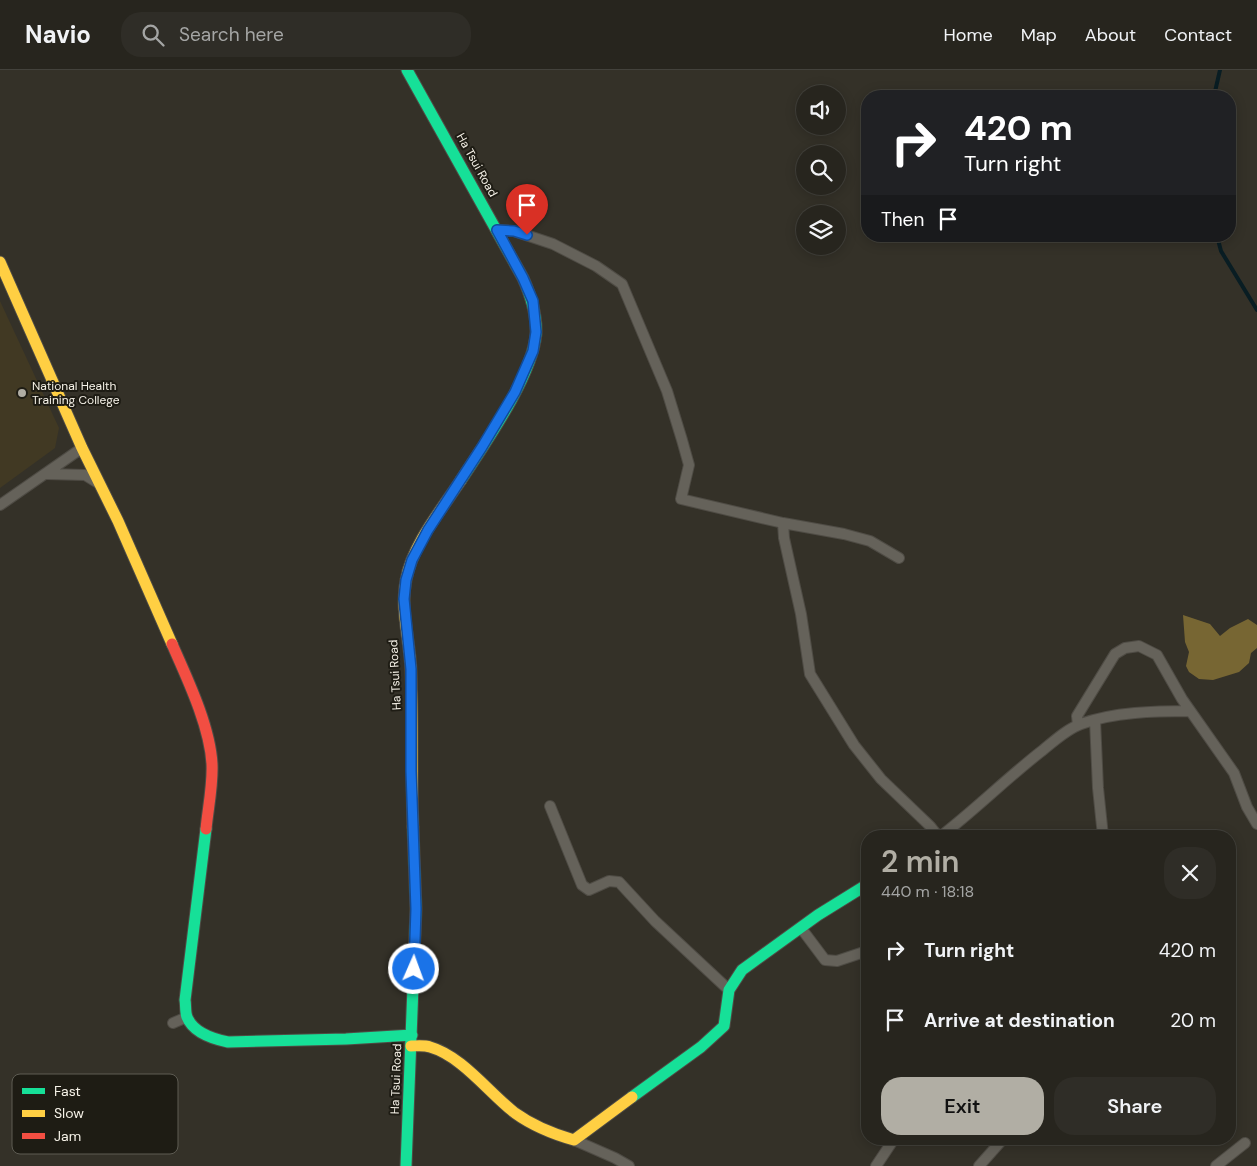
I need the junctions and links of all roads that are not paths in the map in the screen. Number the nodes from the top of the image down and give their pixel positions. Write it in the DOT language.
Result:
graph roads {
  1 [pos="407,70"];
  2 [pos="497,230"];
  3 [pos="0,262"];
  4 [pos="82,448"];
  5 [pos="47,474"];
  6 [pos="100,485"];
  7 [pos="0,504"];
  8 [pos="783,523"];
  9 [pos="899,558"];
  10 [pos="1190,711"];
  11 [pos="1095,720"];
  12 [pos="1078,725"];
  13 [pos="550,806"];
  14 [pos="1257,824"];
  15 [pos="934,830"];
  16 [pos="947,830"];
  17 [pos="1102,830"];
  18 [pos="861,888"];
  19 [pos="801,928"];
  20 [pos="861,953"];
  21 [pos="729,990"];
  22 [pos="187,1017"];
  23 [pos="173,1023"];
  24 [pos="411,1041"];
  25 [pos="574,1140"];
  26 [pos="1245,1143"];
  27 [pos="890,1145"];
  28 [pos="998,1145"];
  29 [pos="406,1166"];
  30 [pos="629,1166"];
  31 [pos="876,1166"];
  32 [pos="979,1166"];
  33 [pos="1216,1166"];
  1 -- 2 [label="street, Ha Tsui Road"];
  2 -- 8 [label="street"];
  2 -- 24 [label="street, Ha Tsui Road"];
  3 -- 4 [label="street"];
  4 -- 5 [label="street"];
  4 -- 6 [label="street"];
  5 -- 6 [label="street"];
  5 -- 7 [label="street"];
  6 -- 22 [label="street"];
  8 -- 9 [label="street"];
  8 -- 15 [label="street"];
  10 -- 11 [label="street"];
  10 -- 12 [label="street"];
  10 -- 14 [label="street"];
  11 -- 12 [label="street"];
  11 -- 17 [label="street"];
  12 -- 16 [label="street"];
  13 -- 21 [label="street"];
  18 -- 19 [label="street"];
  19 -- 20 [label="street"];
  19 -- 21 [label="street"];
  21 -- 25 [label="street"];
  22 -- 23 [label="street"];
  22 -- 24 [label="street"];
  24 -- 25 [label="street"];
  24 -- 29 [label="street, Ha Tsui Road"];
  25 -- 30 [label="street"];
  26 -- 33 [label="street"];
  27 -- 31 [label="street"];
  28 -- 32 [label="street"];
}
